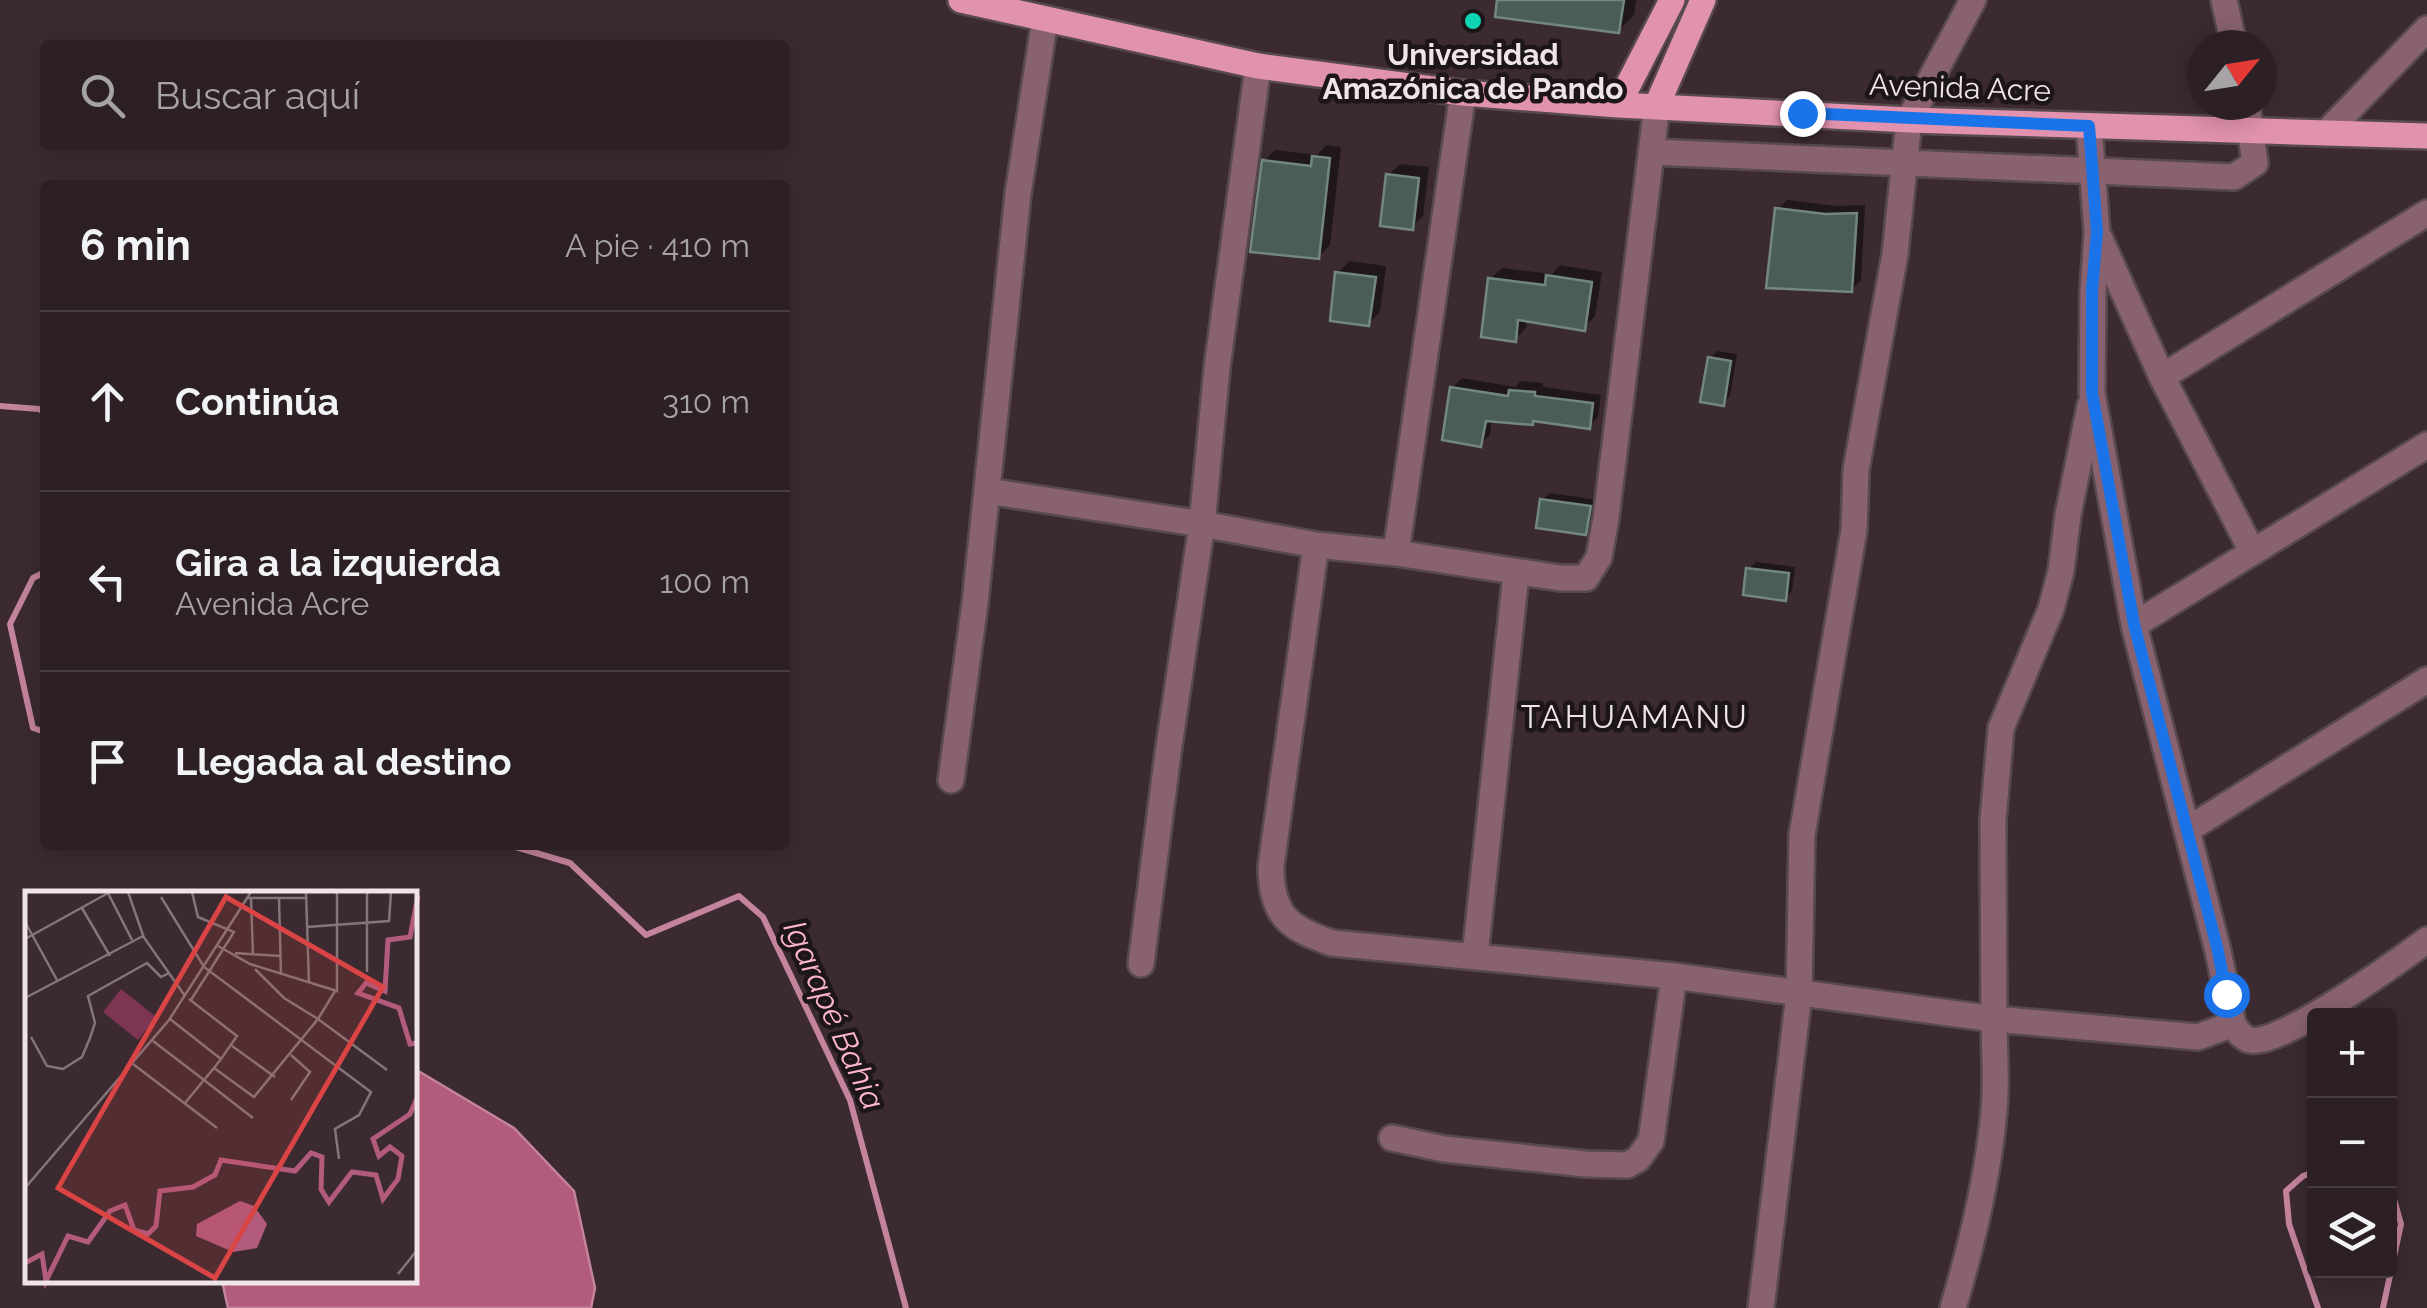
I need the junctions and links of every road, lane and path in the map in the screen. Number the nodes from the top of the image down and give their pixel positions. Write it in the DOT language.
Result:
graph roads {
  1 [pos="961,0"];
  2 [pos="1672,0"];
  3 [pos="1703,0"];
  4 [pos="1973,0"];
  5 [pos="2224,0"];
  6 [pos="1045,19"];
  7 [pos="2427,29"];
  8 [pos="2231,30"];
  9 [pos="1258,66"];
  10 [pos="1463,94"];
  11 [pos="1618,105"];
  12 [pos="1657,105"];
  13 [pos="1908,120"];
  14 [pos="2250,120"];
  15 [pos="2089,126"];
  16 [pos="2252,132"];
  17 [pos="2326,133"];
  18 [pos="2427,136"];
  19 [pos="1651,152"];
  20 [pos="1905,163"];
  21 [pos="2092,171"];
  22 [pos="2427,214"];
  23 [pos="2097,232"];
  24 [pos="2162,377"];
  25 [pos="2092,393"];
  26 [pos="2427,445"];
  27 [pos="987,491"];
  28 [pos="1202,524"];
  29 [pos="1316,545"];
  30 [pos="2252,551"];
  31 [pos="1396,553"];
  32 [pos="1516,574"];
  33 [pos="2134,624"];
  34 [pos="2427,680"];
  35 [pos="950,780"];
  36 [pos="2187,830"];
  37 [pos="2427,940"];
  38 [pos="1475,956"];
  39 [pos="1141,964"];
  40 [pos="1674,976"];
  41 [pos="1799,995"];
  42 [pos="1994,1019"];
  43 [pos="2233,1024"];
  44 [pos="1392,1138"];
  45 [pos="1761,1308"];
  46 [pos="1953,1308"];
  1 -- 6 [label="main road, Avenida Acre"];
  2 -- 11 [label="main road"];
  3 -- 12 [label="main road"];
  4 -- 13 [label="street"];
  5 -- 8 [label="street"];
  6 -- 9 [label="main road, Avenida Acre"];
  6 -- 27 [label="street"];
  7 -- 17 [label="street"];
  9 -- 10 [label="main road, Avenida Acre"];
  9 -- 28 [label="street"];
  10 -- 11 [label="main road, Avenida Acre"];
  10 -- 31 [label="street"];
  11 -- 12 [label="main road, Avenida Acre"];
  12 -- 13 [label="main road, Avenida Acre"];
  12 -- 19 [label="street"];
  13 -- 15 [label="main road, Avenida Acre"];
  13 -- 20 [label="street"];
  14 -- 16 [label="street"];
  15 -- 16 [label="main road, Avenida Acre"];
  15 -- 21 [label="street"];
  16 -- 17 [label="main road, Avenida Acre"];
  16 -- 21 [label="street"];
  17 -- 18 [label="main road, Avenida Acre"];
  19 -- 20 [label="street"];
  19 -- 32 [label="street"];
  20 -- 21 [label="street"];
  20 -- 41 [label="street"];
  21 -- 23 [label="street"];
  22 -- 24 [label="street"];
  23 -- 24 [label="street"];
  23 -- 25 [label="street"];
  24 -- 30 [label="street"];
  25 -- 33 [label="street"];
  25 -- 42 [label="street"];
  26 -- 30 [label="street"];
  27 -- 28 [label="street"];
  27 -- 35 [label="street"];
  28 -- 29 [label="street"];
  28 -- 39 [label="street"];
  29 -- 31 [label="street"];
  29 -- 38 [label="street"];
  30 -- 33 [label="street"];
  31 -- 32 [label="street"];
  32 -- 38 [label="street"];
  33 -- 36 [label="street"];
  34 -- 36 [label="street"];
  36 -- 43 [label="street"];
  37 -- 43 [label="street"];
  38 -- 40 [label="street"];
  40 -- 41 [label="street"];
  40 -- 44 [label="street"];
  41 -- 42 [label="street"];
  41 -- 45 [label="street"];
  42 -- 43 [label="street"];
  42 -- 46 [label="street"];
}
